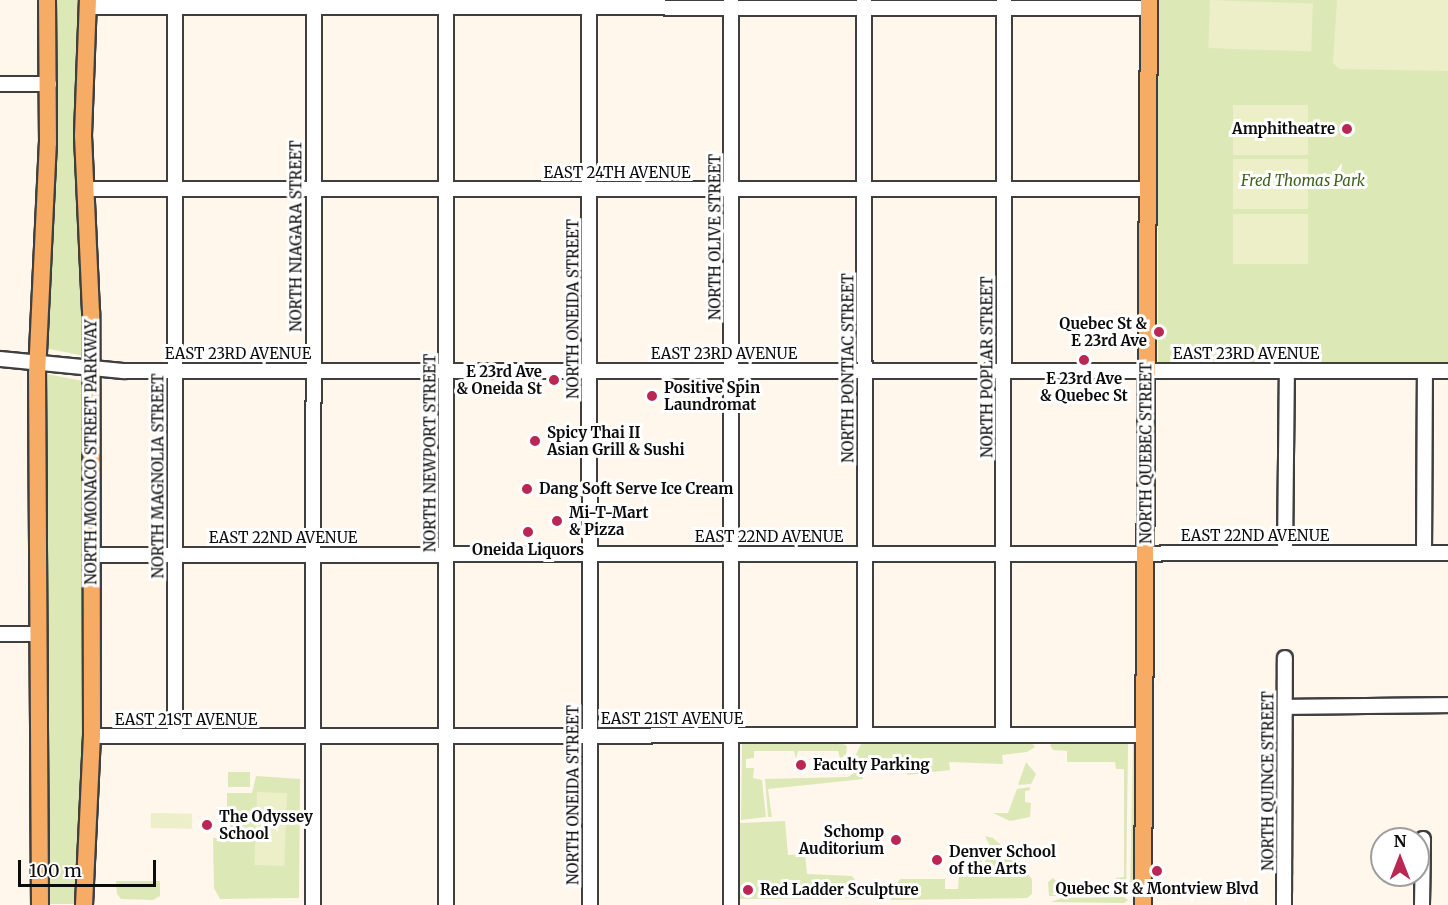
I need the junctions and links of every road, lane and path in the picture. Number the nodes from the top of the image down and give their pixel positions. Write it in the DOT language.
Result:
graph roads {
  1 [pos="47,0"];
  2 [pos="88,3"];
  3 [pos="175,3"];
  4 [pos="314,3"];
  5 [pos="447,3"];
  6 [pos="589,4"];
  7 [pos="731,4"];
  8 [pos="864,4"];
  9 [pos="1004,4"];
  10 [pos="1149,4"];
  11 [pos="0,84"];
  12 [pos="49,84"];
  13 [pos="86,189"];
  14 [pos="174,189"];
  15 [pos="312,189"];
  16 [pos="446,189"];
  17 [pos="590,189"];
  18 [pos="731,189"];
  19 [pos="864,189"];
  20 [pos="1003,189"];
  21 [pos="1149,189"];
  22 [pos="0,359"];
  23 [pos="37,360"];
  24 [pos="91,368"];
  25 [pos="174,371"];
  26 [pos="313,371"];
  27 [pos="446,371"];
  28 [pos="590,371"];
  29 [pos="731,371"];
  30 [pos="865,371"];
  31 [pos="1003,371"];
  32 [pos="1147,371"];
  33 [pos="1287,371"];
  34 [pos="1425,371"];
  35 [pos="1448,371"];
  36 [pos="1146,553"];
  37 [pos="1285,553"];
  38 [pos="1424,553"];
  39 [pos="1448,553"];
  40 [pos="590,554"];
  41 [pos="731,554"];
  42 [pos="865,554"];
  43 [pos="1003,554"];
  44 [pos="91,555"];
  45 [pos="174,555"];
  46 [pos="313,555"];
  47 [pos="446,555"];
  48 [pos="0,634"];
  49 [pos="38,634"];
  50 [pos="1286,658"];
  51 [pos="1448,705"];
  52 [pos="1285,707"];
  53 [pos="447,735"];
  54 [pos="590,735"];
  55 [pos="731,735"];
  56 [pos="865,735"];
  57 [pos="1003,735"];
  58 [pos="1144,735"];
  59 [pos="92,736"];
  60 [pos="175,736"];
  61 [pos="313,736"];
  62 [pos="1422,887"];
  63 [pos="40,905"];
  64 [pos="84,905"];
  65 [pos="313,905"];
  66 [pos="446,905"];
  67 [pos="590,905"];
  68 [pos="731,905"];
  69 [pos="1143,905"];
  70 [pos="1284,905"];
  71 [pos="1422,905"];
  1 -- 12 [label="main road"];
  2 -- 3 [label="street"];
  2 -- 13 [label="main road, NORTH MONACO STREET PARKWAY"];
  3 -- 4 [label="street"];
  3 -- 14 [label="street, NORTH MAGNOLIA STREET"];
  4 -- 5 [label="street"];
  4 -- 15 [label="street, NORTH NIAGARA STREET"];
  5 -- 6 [label="street"];
  5 -- 16 [label="street, NORTH NEWPORT STREET"];
  6 -- 7 [label="street"];
  6 -- 17 [label="street, NORTH ONEIDA STREET"];
  7 -- 8 [label="street"];
  7 -- 18 [label="street, NORTH OLIVE STREET"];
  8 -- 9 [label="street"];
  8 -- 19 [label="street, NORTH PONTIAC STREET"];
  9 -- 10 [label="street"];
  9 -- 20 [label="street, NORTH POPLAR STREET"];
  10 -- 21 [label="main road, NORTH QUEBEC STREET"];
  11 -- 12 [label="street"];
  12 -- 23 [label="main road"];
  13 -- 14 [label="street, EAST 24TH AVENUE"];
  13 -- 24 [label="main road, NORTH MONACO STREET PARKWAY"];
  14 -- 15 [label="street, EAST 24TH AVENUE"];
  14 -- 25 [label="street, NORTH MAGNOLIA STREET"];
  15 -- 16 [label="street, EAST 24TH AVENUE"];
  15 -- 26 [label="street, NORTH NIAGARA STREET"];
  16 -- 17 [label="street, EAST 24TH AVENUE"];
  16 -- 27 [label="street, NORTH NEWPORT STREET"];
  17 -- 18 [label="street, EAST 24TH AVENUE"];
  17 -- 28 [label="street, NORTH ONEIDA STREET"];
  18 -- 19 [label="street, EAST 24TH AVENUE"];
  18 -- 29 [label="street, NORTH OLIVE STREET"];
  19 -- 20 [label="street, EAST 24TH AVENUE"];
  19 -- 30 [label="street, NORTH PONTIAC STREET"];
  20 -- 21 [label="street, EAST 24TH AVENUE"];
  20 -- 31 [label="street, NORTH POPLAR STREET"];
  21 -- 32 [label="main road, NORTH QUEBEC STREET"];
  22 -- 23 [label="street, EAST 23RD AVENUE"];
  23 -- 24 [label="street, EAST 23RD AVENUE"];
  23 -- 49 [label="main road"];
  24 -- 25 [label="street, EAST 23RD AVENUE"];
  24 -- 44 [label="main road, NORTH MONACO STREET PARKWAY"];
  25 -- 26 [label="street, EAST 23RD AVENUE"];
  25 -- 45 [label="street, NORTH MAGNOLIA STREET"];
  26 -- 27 [label="street, EAST 23RD AVENUE"];
  26 -- 46 [label="street, NORTH NIAGARA STREET"];
  27 -- 28 [label="street, EAST 23RD AVENUE"];
  27 -- 47 [label="street, NORTH NEWPORT STREET"];
  28 -- 29 [label="street, EAST 23RD AVENUE"];
  28 -- 40 [label="street, NORTH ONEIDA STREET"];
  29 -- 30 [label="street, EAST 23RD AVENUE"];
  29 -- 41 [label="street, NORTH OLIVE STREET"];
  30 -- 31 [label="street, EAST 23RD AVENUE"];
  30 -- 42 [label="street, NORTH PONTIAC STREET"];
  31 -- 32 [label="street, EAST 23RD AVENUE"];
  31 -- 43 [label="street, NORTH POPLAR STREET"];
  32 -- 33 [label="street, EAST 23RD AVENUE"];
  32 -- 36 [label="main road, NORTH QUEBEC STREET"];
  33 -- 34 [label="street, EAST 23RD AVENUE"];
  33 -- 37 [label="street"];
  34 -- 35 [label="street, EAST 23RD AVENUE"];
  34 -- 38 [label="street"];
  36 -- 37 [label="street, EAST 22ND AVENUE"];
  36 -- 43 [label="street, EAST 22ND AVENUE"];
  36 -- 58 [label="main road, NORTH QUEBEC STREET"];
  37 -- 38 [label="street, EAST 22ND AVENUE"];
  38 -- 39 [label="street, EAST 22ND AVENUE"];
  40 -- 41 [label="street, EAST 22ND AVENUE"];
  40 -- 47 [label="street, EAST 22ND AVENUE"];
  40 -- 54 [label="street, NORTH ONEIDA STREET"];
  41 -- 42 [label="street, EAST 22ND AVENUE"];
  41 -- 55 [label="street, NORTH OLIVE STREET"];
  42 -- 43 [label="street, EAST 22ND AVENUE"];
  42 -- 56 [label="street, NORTH PONTIAC STREET"];
  43 -- 57 [label="street, NORTH POPLAR STREET"];
  44 -- 45 [label="street, EAST 22ND AVENUE"];
  44 -- 59 [label="main road, NORTH MONACO STREET PARKWAY"];
  45 -- 46 [label="street, EAST 22ND AVENUE"];
  45 -- 60 [label="street, NORTH MAGNOLIA STREET"];
  46 -- 47 [label="street, EAST 22ND AVENUE"];
  46 -- 61 [label="street, NORTH NIAGARA STREET"];
  47 -- 53 [label="street, NORTH NEWPORT STREET"];
  48 -- 49 [label="street"];
  49 -- 63 [label="main road"];
  50 -- 52 [label="street, NORTH QUINCE STREET"];
  51 -- 52 [label="street"];
  52 -- 70 [label="street, NORTH QUINCE STREET"];
  53 -- 54 [label="street, EAST 21ST AVENUE"];
  53 -- 61 [label="street, EAST 21ST AVENUE"];
  53 -- 66 [label="street, NORTH NEWPORT STREET"];
  54 -- 55 [label="street, EAST 21ST AVENUE"];
  54 -- 67 [label="street, NORTH ONEIDA STREET"];
  55 -- 56 [label="street, EAST 21ST AVENUE"];
  55 -- 68 [label="street, NORTH OLIVE STREET"];
  56 -- 57 [label="street, EAST 21ST AVENUE"];
  57 -- 58 [label="street, EAST 21ST AVENUE"];
  58 -- 69 [label="main road, NORTH QUEBEC STREET"];
  59 -- 60 [label="street, EAST 21ST AVENUE"];
  59 -- 64 [label="main road, NORTH MONACO STREET PARKWAY"];
  60 -- 61 [label="street, EAST 21ST AVENUE"];
  61 -- 65 [label="street, NORTH NIAGARA STREET"];
  62 -- 71 [label="street"];
}
